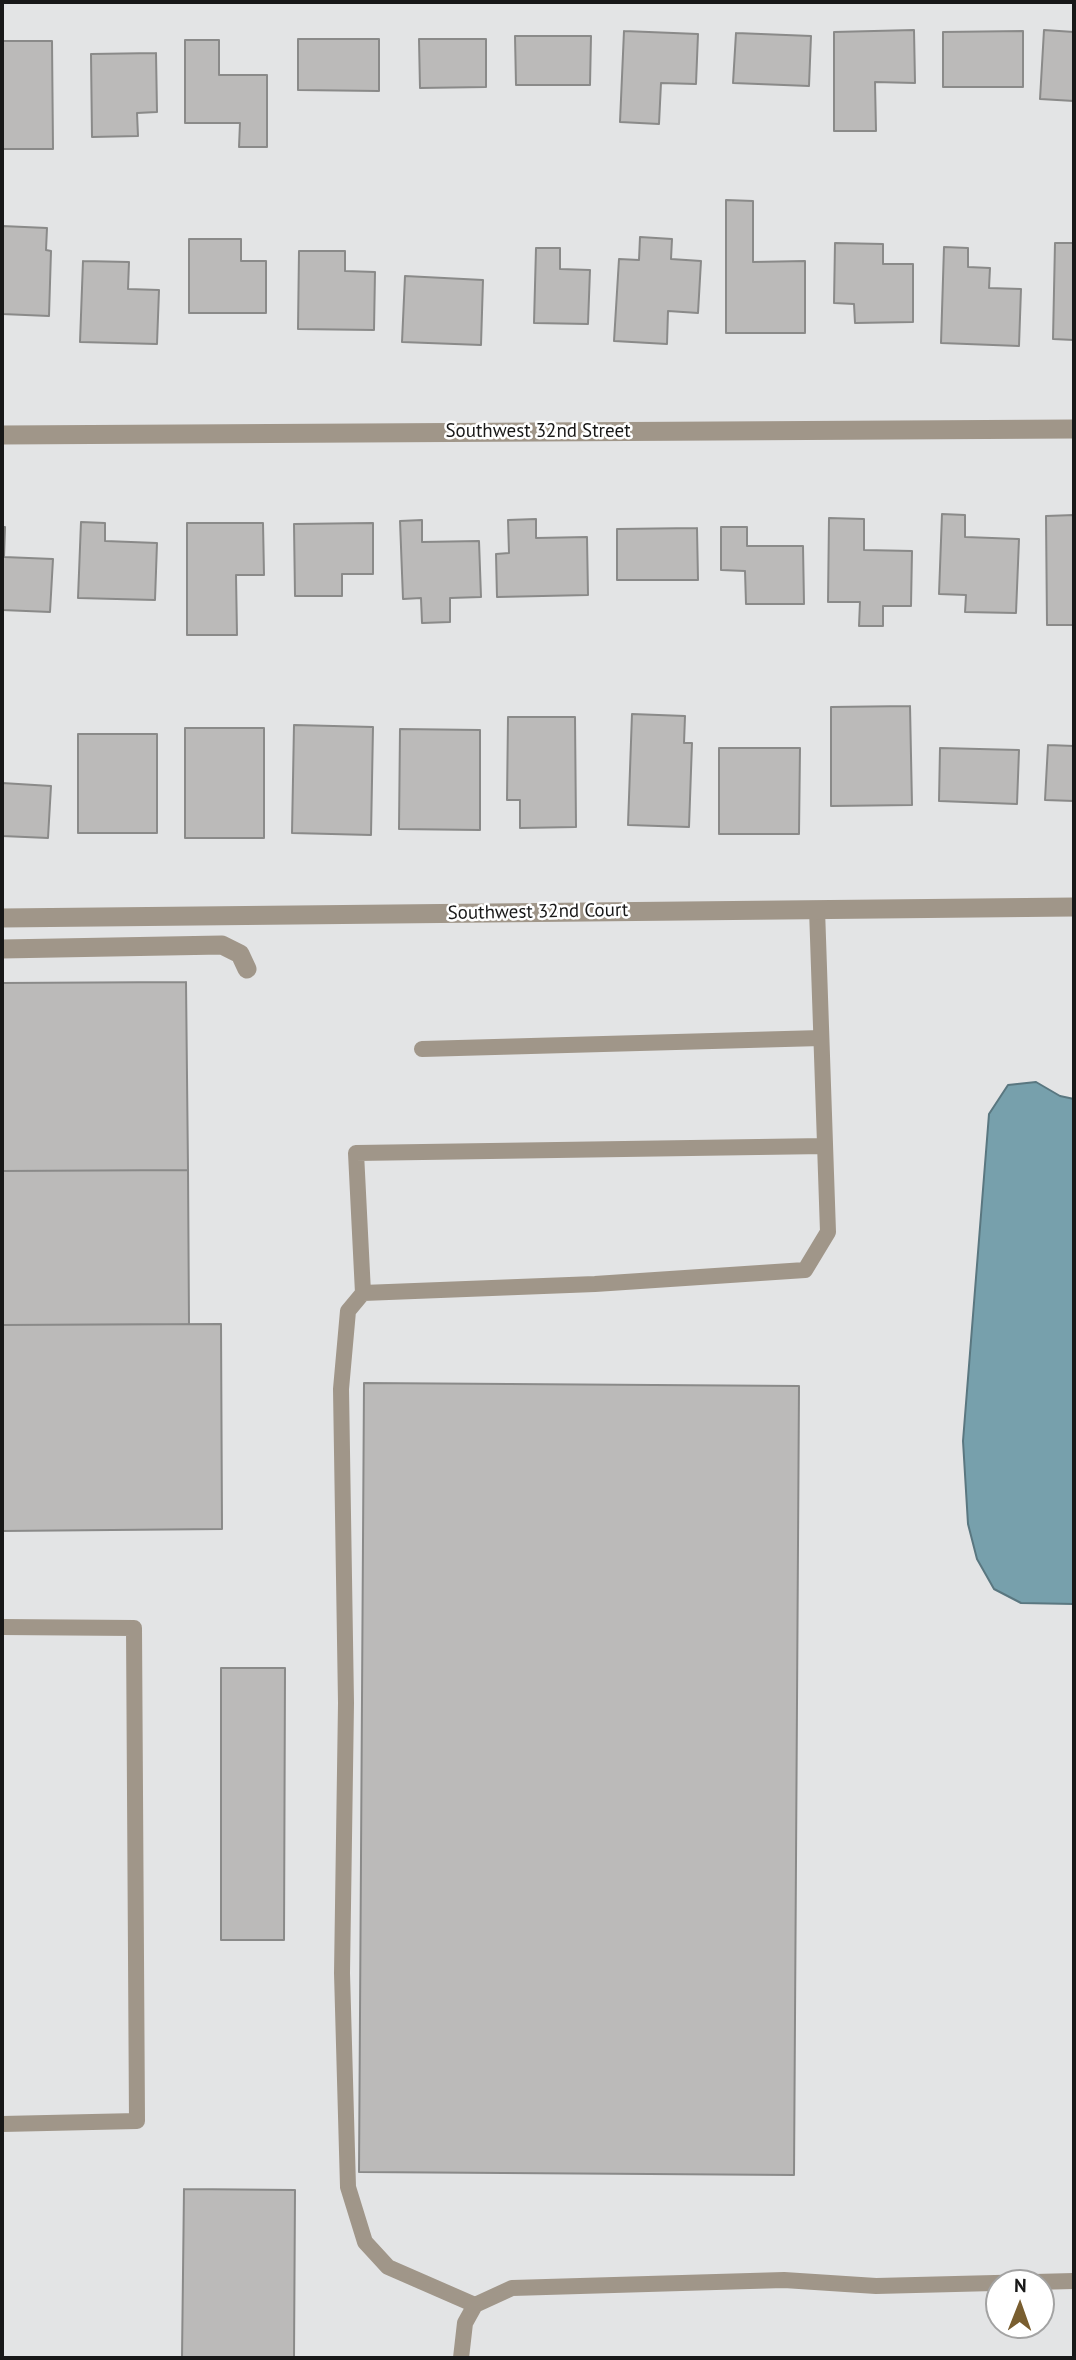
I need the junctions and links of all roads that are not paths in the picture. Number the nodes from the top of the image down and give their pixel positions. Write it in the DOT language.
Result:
graph roads {
  1 [pos="1074,429"];
  2 [pos="2,435"];
  3 [pos="1074,907"];
  4 [pos="817,909"];
  5 [pos="2,918"];
  6 [pos="2,949"];
  7 [pos="247,969"];
  8 [pos="821,1038"];
  9 [pos="422,1049"];
  10 [pos="825,1146"];
  11 [pos="363,1293"];
  12 [pos="2,1628"];
  13 [pos="2,2124"];
  14 [pos="1074,2281"];
  15 [pos="475,2305"];
  16 [pos="461,2358"];
  1 -- 2 [label="street, Southwest 32nd Street"];
  3 -- 4 [label="street, Southwest 32nd Court"];
  4 -- 5 [label="street, Southwest 32nd Court"];
  4 -- 8 [label="lane"];
  6 -- 7 [label="street"];
  8 -- 9 [label="lane"];
  8 -- 10 [label="lane"];
  10 -- 11 [label="lane"];
  10 -- 11 [label="lane"];
  11 -- 15 [label="lane"];
  12 -- 13 [label="lane"];
  14 -- 15 [label="lane"];
  15 -- 16 [label="lane"];
}
